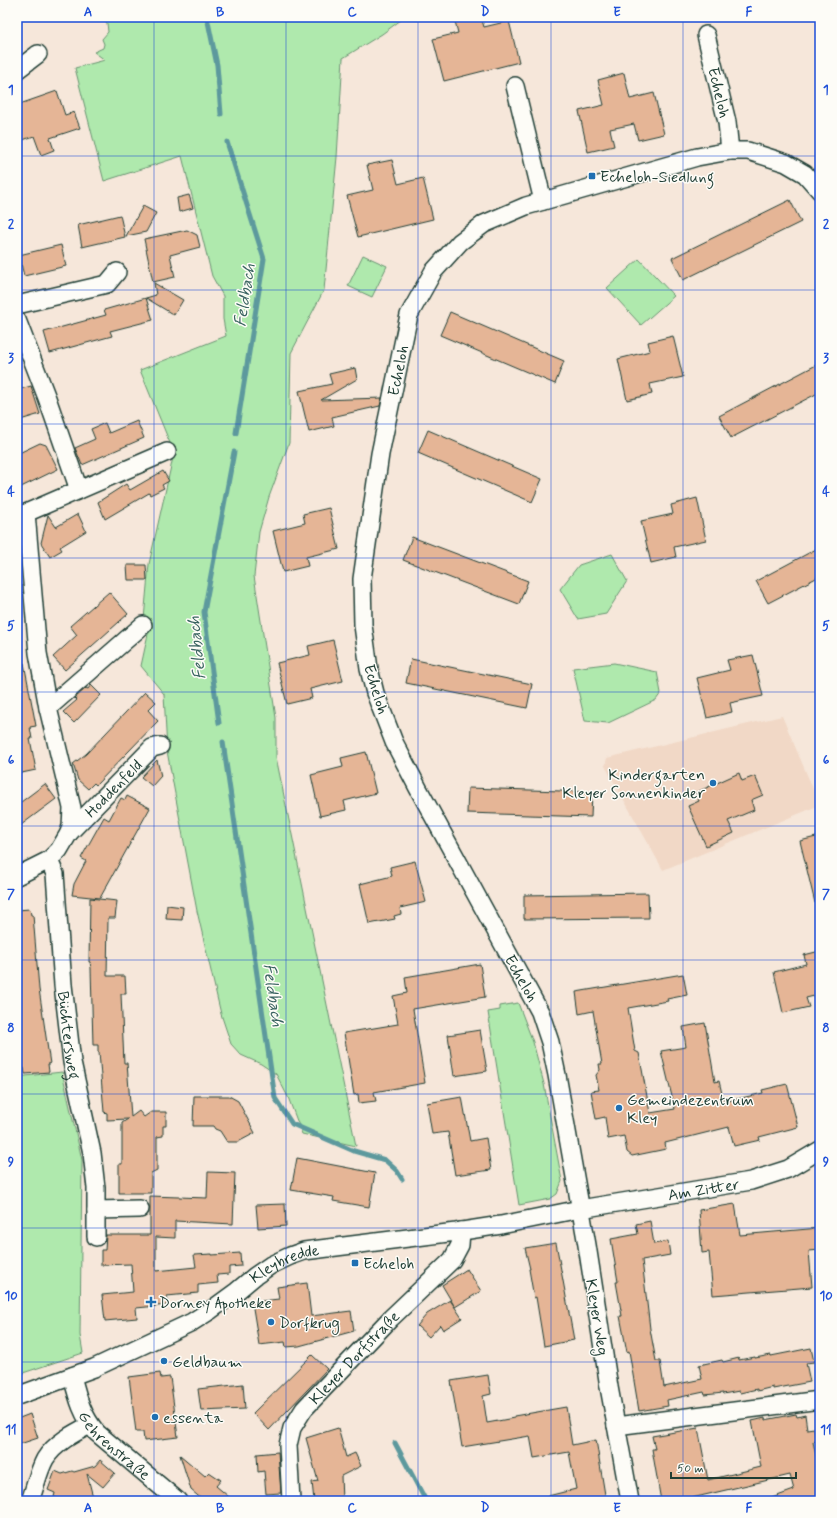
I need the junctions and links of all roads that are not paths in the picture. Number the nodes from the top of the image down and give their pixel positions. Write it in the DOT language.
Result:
graph roads {
  1 [pos="706,35"];
  2 [pos="38,54"];
  3 [pos="17,70"];
  4 [pos="514,86"];
  5 [pos="730,150"];
  6 [pos="820,191"];
  7 [pos="543,201"];
  8 [pos="117,272"];
  9 [pos="17,305"];
  10 [pos="17,320"];
  11 [pos="167,452"];
  12 [pos="79,490"];
  13 [pos="21,514"];
  14 [pos="143,625"];
  15 [pos="48,708"];
  16 [pos="160,746"];
  17 [pos="69,833"];
  18 [pos="49,860"];
  19 [pos="17,876"];
  20 [pos="820,1150"];
  21 [pos="580,1208"];
  22 [pos="140,1209"];
  23 [pos="96,1210"];
  24 [pos="461,1231"];
  25 [pos="96,1237"];
  26 [pos="72,1376"];
  27 [pos="17,1396"];
  28 [pos="820,1400"];
  29 [pos="90,1425"];
  30 [pos="616,1426"];
  31 [pos="30,1501"];
  32 [pos="178,1501"];
  33 [pos="291,1501"];
  34 [pos="630,1501"];
  1 -- 5 [label="street, Echeloh"];
  2 -- 3 [label="street"];
  4 -- 7 [label="street"];
  5 -- 6 [label="street, Echeloh"];
  5 -- 7 [label="street, Echeloh"];
  7 -- 21 [label="street, Echeloh"];
  8 -- 9 [label="street"];
  10 -- 12 [label="street"];
  11 -- 12 [label="street"];
  12 -- 13 [label="street"];
  13 -- 15 [label="street"];
  14 -- 15 [label="street"];
  15 -- 17 [label="street"];
  16 -- 17 [label="street, Hoddenfeld"];
  17 -- 18 [label="street"];
  18 -- 19 [label="street"];
  18 -- 23 [label="street, Büchtersweg"];
  20 -- 21 [label="street, Am Zitter"];
  21 -- 24 [label="street, Kleybredde"];
  21 -- 30 [label="street, Kleyer Weg"];
  22 -- 23 [label="street"];
  23 -- 25 [label="street, Büchtersweg"];
  24 -- 26 [label="street, Kleybredde"];
  24 -- 33 [label="street, Kleyer Dorfstraße"];
  26 -- 27 [label="street, Kleybredde"];
  26 -- 29 [label="street, Gehrenstraße"];
  28 -- 30 [label="street"];
  29 -- 31 [label="street"];
  29 -- 32 [label="street, Gehrenstraße"];
  30 -- 34 [label="street, Kleyer Weg"];
}
